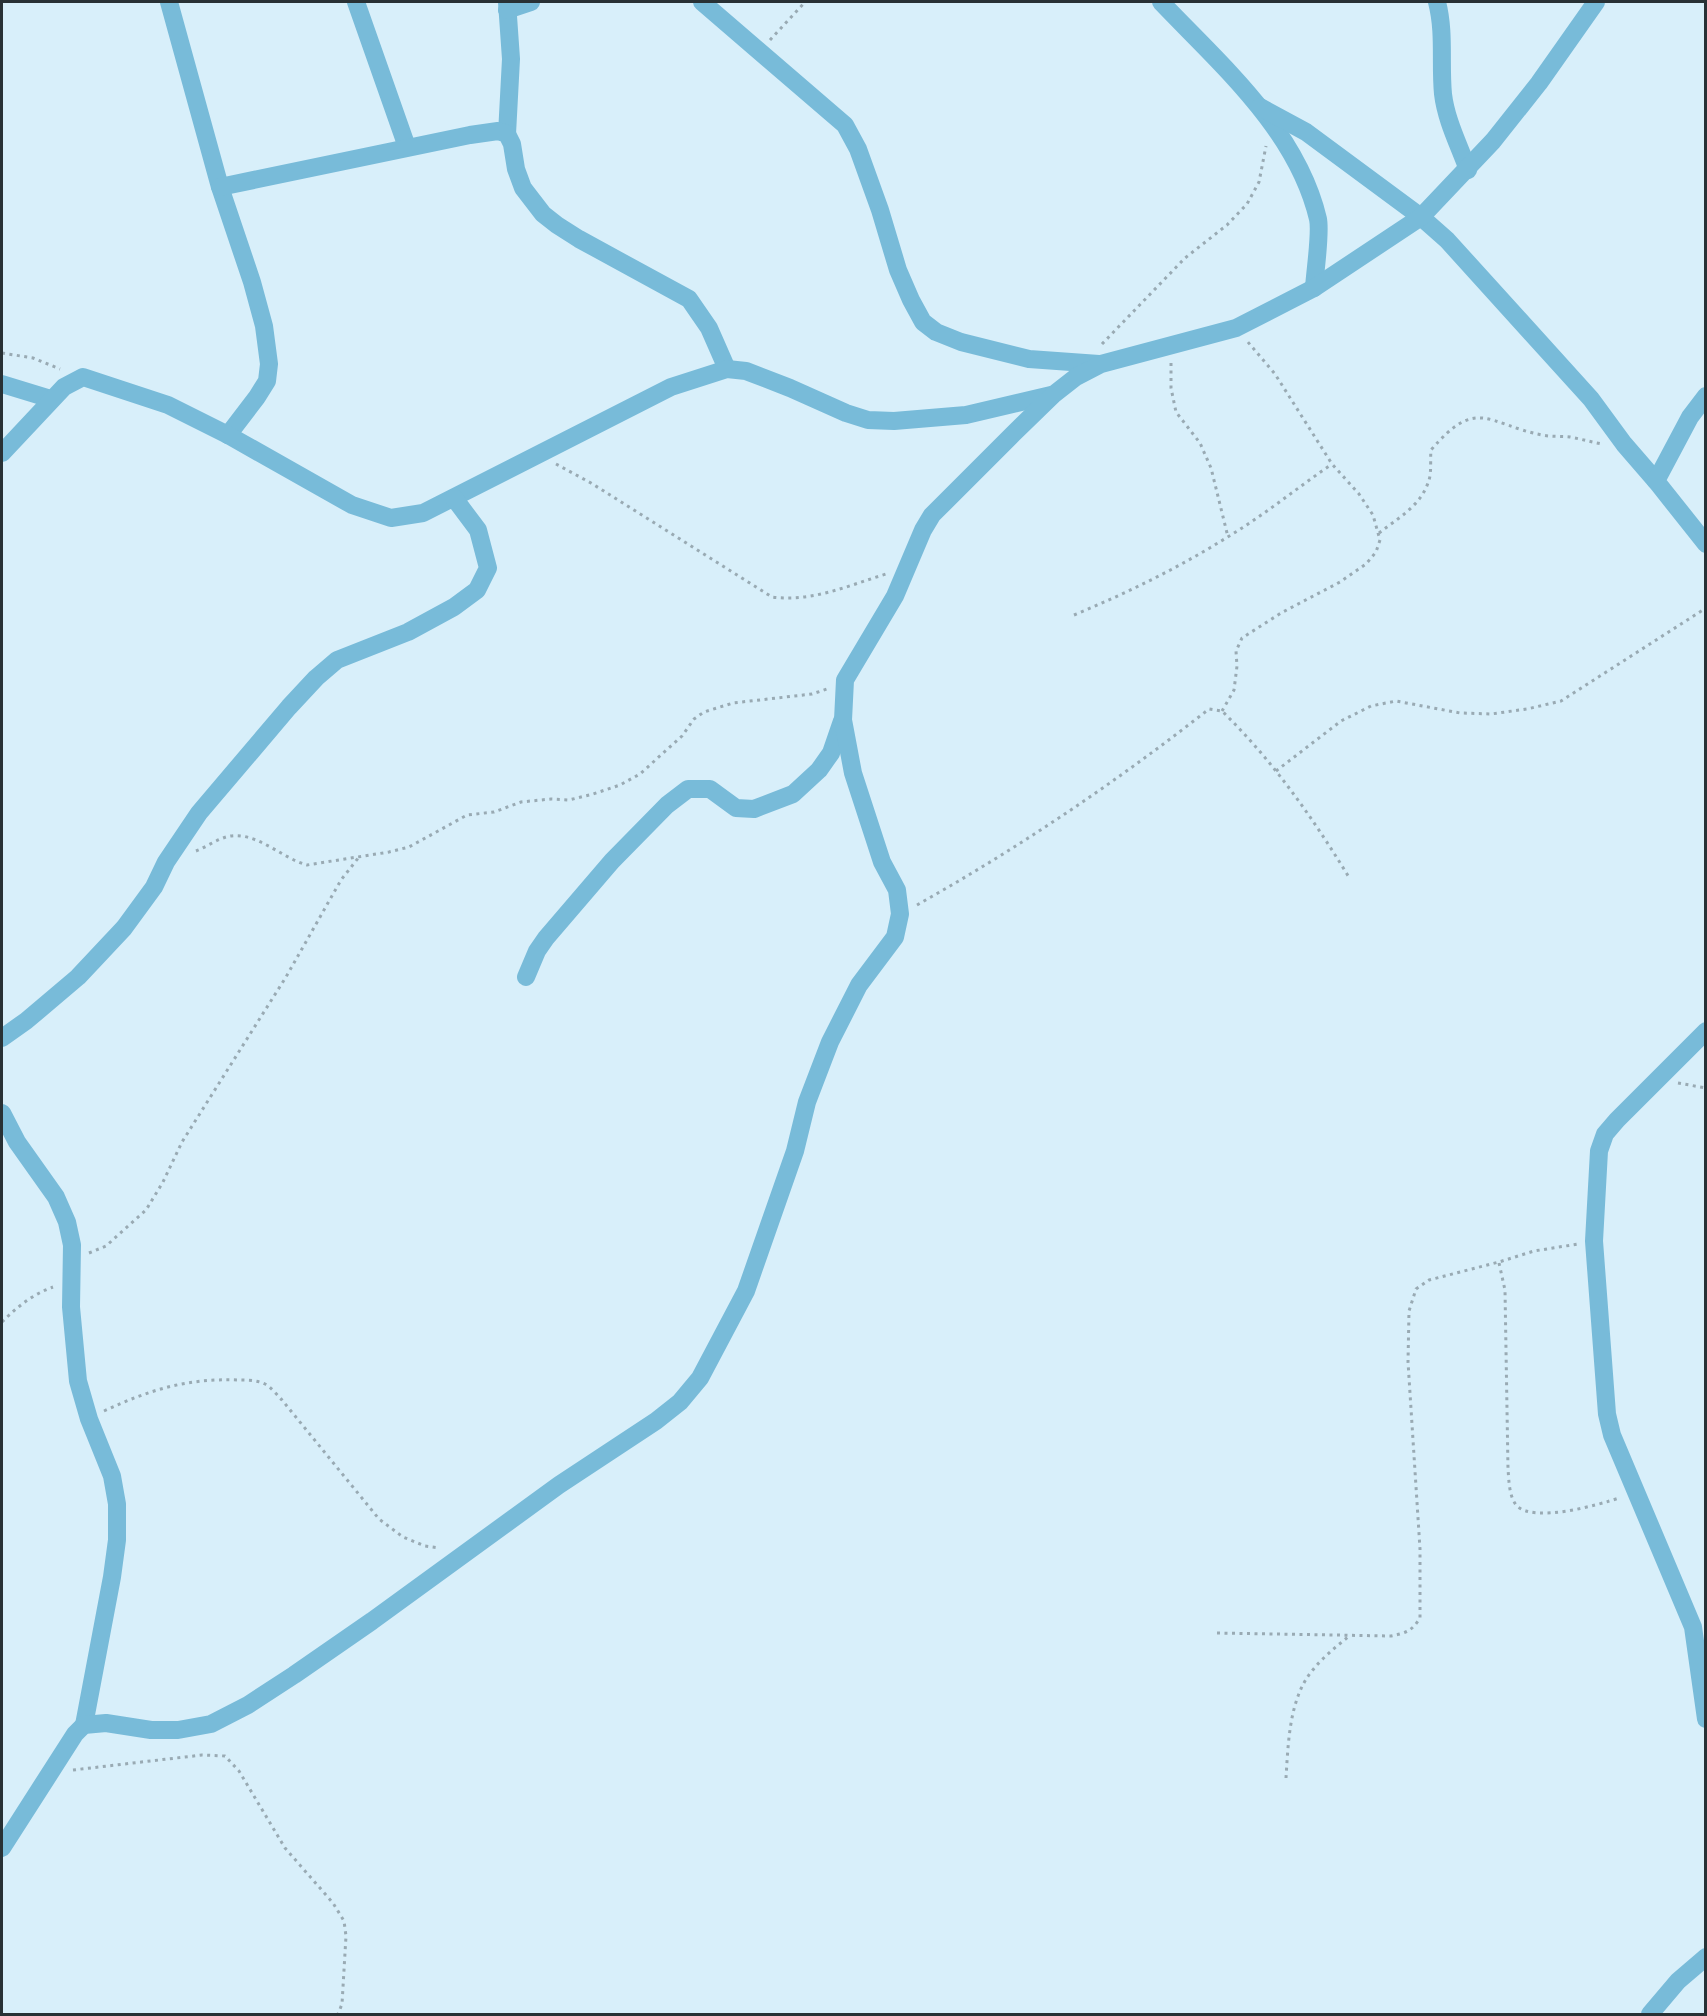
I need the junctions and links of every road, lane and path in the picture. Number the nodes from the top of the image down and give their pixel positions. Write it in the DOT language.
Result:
graph roads {
  1 [pos="169,2"];
  2 [pos="356,2"];
  3 [pos="531,2"];
  4 [pos="702,2"];
  5 [pos="805,2"];
  6 [pos="1161,2"];
  7 [pos="1437,2"];
  8 [pos="1596,2"];
  9 [pos="507,6"];
  10 [pos="759,52"];
  11 [pos="1264,114"];
  12 [pos="507,134"];
  13 [pos="407,147"];
  14 [pos="1468,170"];
  15 [pos="220,187"];
  16 [pos="1420,217"];
  17 [pos="1314,288"];
  18 [pos="1236,328"];
  19 [pos="1177,344"];
  20 [pos="2,353"];
  21 [pos="1093,364"];
  22 [pos="727,369"];
  23 [pos="83,377"];
  24 [pos="2,384"];
  25 [pos="1053,395"];
  26 [pos="1706,396"];
  27 [pos="51,399"];
  28 [pos="228,435"];
  29 [pos="1624,444"];
  30 [pos="2,453"];
  31 [pos="538,455"];
  32 [pos="1332,464"];
  33 [pos="1656,481"];
  34 [pos="454,498"];
  35 [pos="1379,533"];
  36 [pos="1228,537"];
  37 [pos="1706,544"];
  38 [pos="907,567"];
  39 [pos="1706,608"];
  40 [pos="1074,615"];
  41 [pos="844,680"];
  42 [pos="1222,711"];
  43 [pos="843,720"];
  44 [pos="1276,771"];
  45 [pos="361,855"];
  46 [pos="166,862"];
  47 [pos="1350,879"];
  48 [pos="900,914"];
  49 [pos="526,977"];
  50 [pos="1706,1031"];
  51 [pos="2,1038"];
  52 [pos="2,1113"];
  53 [pos="1594,1241"];
  54 [pos="72,1261"];
  55 [pos="1499,1262"];
  56 [pos="71,1281"];
  57 [pos="2,1322"];
  58 [pos="88,1419"];
  59 [pos="1635,1493"];
  60 [pos="465,1553"];
  61 [pos="1699,1624"];
  62 [pos="1217,1634"];
  63 [pos="1349,1636"];
  64 [pos="1706,1719"];
  65 [pos="84,1725"];
  66 [pos="51,1773"];
  67 [pos="1286,1778"];
  68 [pos="2,1848"];
  69 [pos="1706,1957"];
  70 [pos="338,2014"];
  71 [pos="1650,2014"];
  1 -- 15 [label="street"];
  2 -- 13 [label="street"];
  3 -- 9 [label="street"];
  4 -- 10 [label="street"];
  5 -- 10 [label="path"];
  6 -- 11 [label="street"];
  7 -- 14 [label="street"];
  8 -- 14 [label="street"];
  9 -- 12 [label="street"];
  10 -- 21 [label="street"];
  11 -- 16 [label="street"];
  11 -- 17 [label="street"];
  11 -- 21 [label="path"];
  12 -- 13 [label="street"];
  12 -- 22 [label="street"];
  13 -- 15 [label="street"];
  14 -- 16 [label="street"];
  15 -- 28 [label="street"];
  16 -- 17 [label="street"];
  16 -- 29 [label="street"];
  17 -- 18 [label="street"];
  18 -- 19 [label="street"];
  18 -- 32 [label="path"];
  19 -- 21 [label="street"];
  19 -- 36 [label="path"];
  20 -- 23 [label="path"];
  21 -- 25 [label="street"];
  22 -- 25 [label="street"];
  22 -- 31 [label="street"];
  23 -- 27 [label="street"];
  23 -- 28 [label="street"];
  24 -- 27 [label="street"];
  25 -- 38 [label="street"];
  26 -- 33 [label="street"];
  27 -- 30 [label="street"];
  28 -- 34 [label="street"];
  29 -- 33 [label="street"];
  29 -- 35 [label="path"];
  31 -- 34 [label="street"];
  31 -- 38 [label="path"];
  32 -- 35 [label="path"];
  32 -- 36 [label="path"];
  33 -- 37 [label="street"];
  34 -- 46 [label="street"];
  35 -- 42 [label="path"];
  36 -- 40 [label="path"];
  38 -- 41 [label="street"];
  39 -- 44 [label="path"];
  41 -- 43 [label="street"];
  41 -- 45 [label="path"];
  42 -- 44 [label="path"];
  42 -- 48 [label="path"];
  43 -- 48 [label="street"];
  43 -- 49 [label="street"];
  44 -- 47 [label="path"];
  45 -- 46 [label="path"];
  45 -- 54 [label="path"];
  46 -- 51 [label="street"];
  48 -- 60 [label="street"];
  50 -- 53 [label="street"];
  52 -- 54 [label="street"];
  53 -- 55 [label="path"];
  53 -- 59 [label="street"];
  54 -- 56 [label="street"];
  55 -- 59 [label="path"];
  55 -- 63 [label="path"];
  56 -- 57 [label="path"];
  56 -- 58 [label="street"];
  58 -- 60 [label="path"];
  58 -- 65 [label="street"];
  59 -- 61 [label="street"];
  60 -- 65 [label="street"];
  61 -- 64 [label="street"];
  62 -- 63 [label="path"];
  63 -- 67 [label="path"];
  65 -- 66 [label="street"];
  66 -- 68 [label="street"];
  66 -- 70 [label="path"];
  69 -- 71 [label="street"];
}
